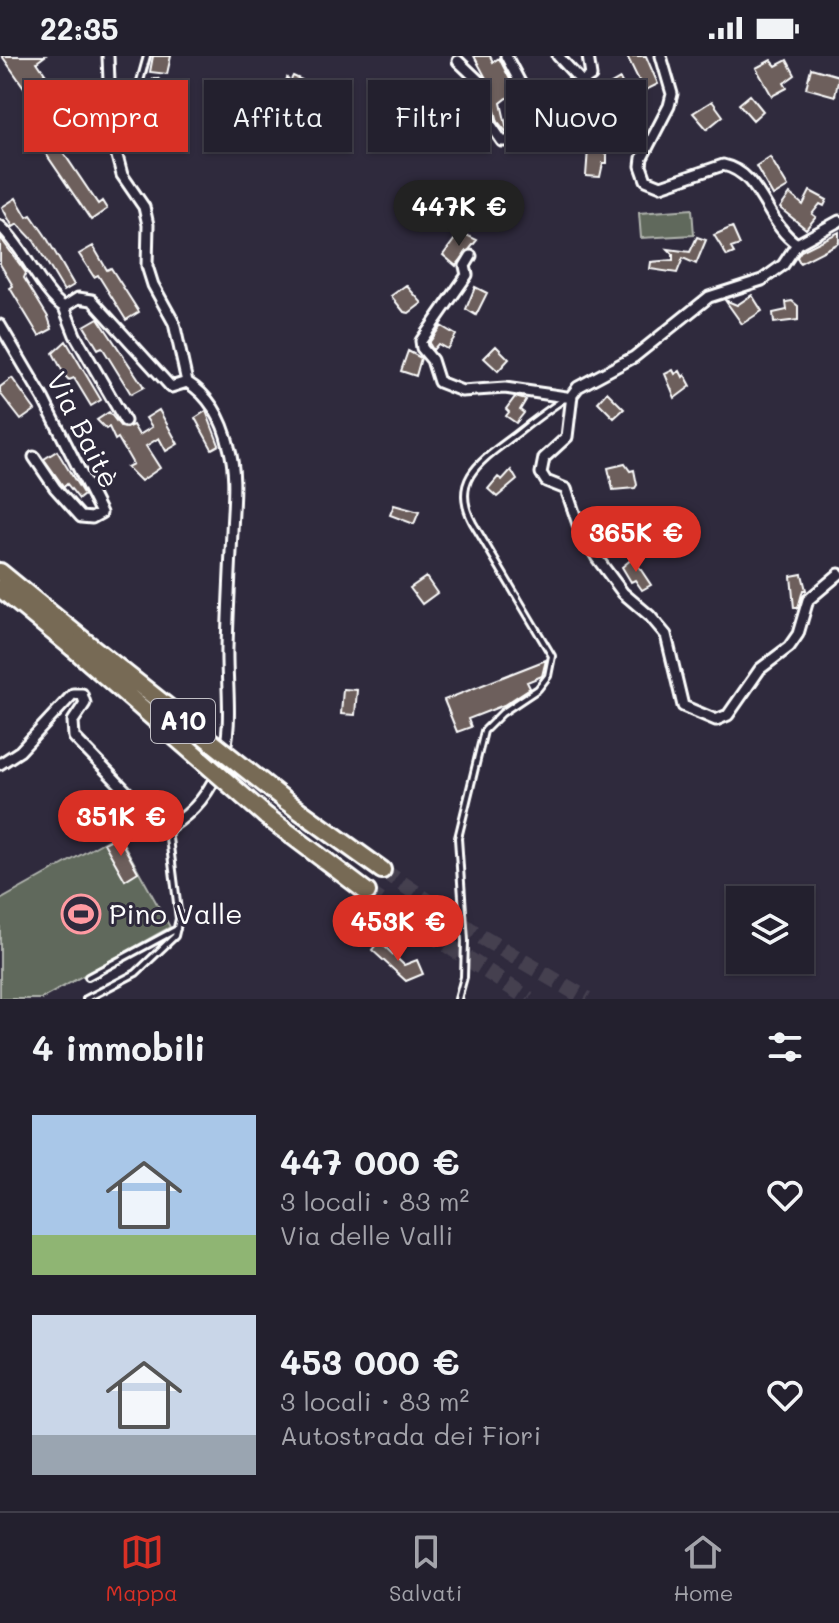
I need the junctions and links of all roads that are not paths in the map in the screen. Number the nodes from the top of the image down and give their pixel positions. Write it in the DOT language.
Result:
graph roads {
  1 [pos="108,56"];
  2 [pos="147,56"];
  3 [pos="506,56"];
  4 [pos="558,56"];
  5 [pos="588,56"];
  6 [pos="661,56"];
  7 [pos="458,61"];
  8 [pos="108,80"];
  9 [pos="141,80"];
  10 [pos="116,152"];
  11 [pos="839,221"];
  12 [pos="0,226"];
  13 [pos="797,244"];
  14 [pos="471,256"];
  15 [pos="64,307"];
  16 [pos="0,325"];
  17 [pos="187,382"];
  18 [pos="569,396"];
  19 [pos="125,421"];
  20 [pos="34,457"];
  21 [pos="0,572"];
  22 [pos="839,574"];
  23 [pos="0,588"];
  24 [pos="78,644"];
  25 [pos="0,764"];
  26 [pos="169,828"];
  27 [pos="382,870"];
  28 [pos="367,892"];
  29 [pos="179,928"];
  30 [pos="88,977"];
  31 [pos="86,999"];
  32 [pos="458,999"];
  1 -- 8 [label="street"];
  2 -- 9 [label="lane"];
  3 -- 7 [label="street"];
  4 -- 5 [label="street"];
  6 -- 13 [label="street"];
  10 -- 17 [label="street"];
  11 -- 13 [label="street"];
  12 -- 15 [label="street, Via Baitè"];
  13 -- 18 [label="street"];
  14 -- 18 [label="street"];
  15 -- 17 [label="street"];
  15 -- 19 [label="street, Via Baitè"];
  16 -- 20 [label="street, Via Baitè"];
  17 -- 26 [label="street"];
  18 -- 22 [label="street"];
  18 -- 32 [label="lane"];
  21 -- 24 [label="highway, A10"];
  23 -- 24 [label="highway, A10"];
  24 -- 27 [label="highway, A10, bridge"];
  24 -- 28 [label="highway, A10, bridge"];
  25 -- 26 [label="street"];
  26 -- 29 [label="lane"];
  29 -- 30 [label="lane"];
  29 -- 31 [label="lane"];
}
